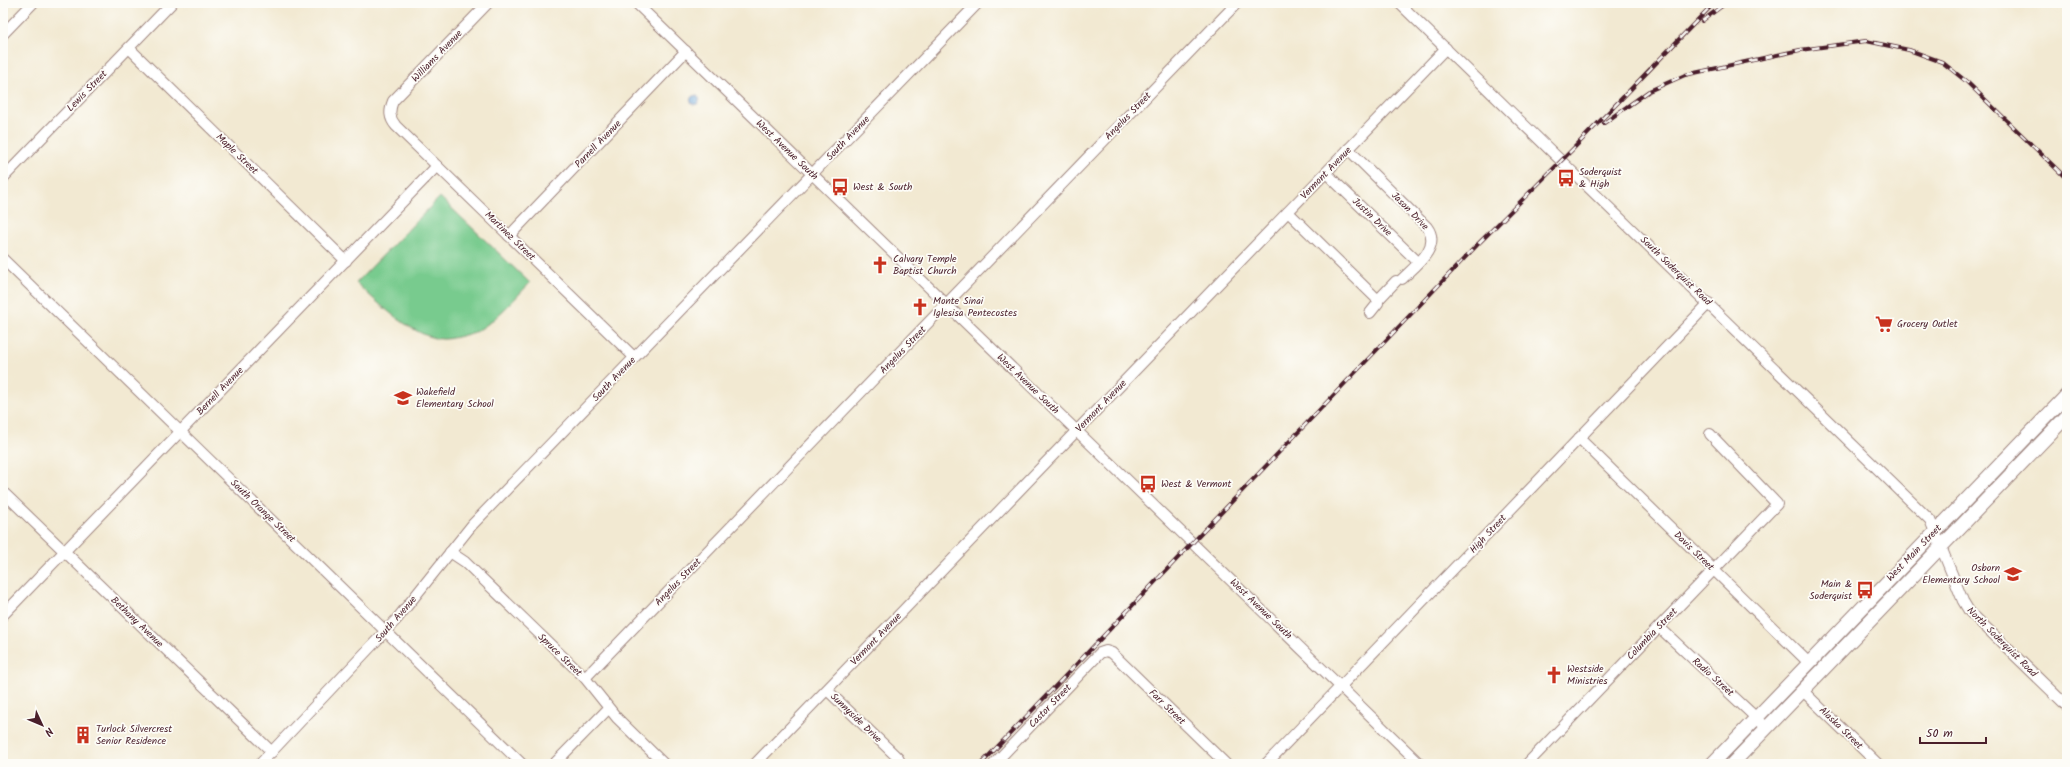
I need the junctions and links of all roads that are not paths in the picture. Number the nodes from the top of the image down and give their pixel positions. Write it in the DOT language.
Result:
graph roads {
  1 [pos="33,3"];
  2 [pos="172,3"];
  3 [pos="488,3"];
  4 [pos="636,3"];
  5 [pos="978,3"];
  6 [pos="1237,3"];
  7 [pos="1399,3"];
  8 [pos="3,34"];
  9 [pos="129,48"];
  10 [pos="1446,48"];
  11 [pos="686,52"];
  12 [pos="390,112"];
  13 [pos="1348,149"];
  14 [pos="437,166"];
  15 [pos="1326,172"];
  16 [pos="812,174"];
  17 [pos="3,178"];
  18 [pos="1288,212"];
  19 [pos="509,236"];
  20 [pos="3,259"];
  21 [pos="346,261"];
  22 [pos="1418,262"];
  23 [pos="1378,300"];
  24 [pos="1709,303"];
  25 [pos="946,304"];
  26 [pos="1370,313"];
  27 [pos="634,357"];
  28 [pos="2067,395"];
  29 [pos="2067,416"];
  30 [pos="181,431"];
  31 [pos="1077,431"];
  32 [pos="1710,434"];
  33 [pos="1579,438"];
  34 [pos="3,492"];
  35 [pos="1935,533"];
  36 [pos="1940,548"];
  37 [pos="65,551"];
  38 [pos="450,552"];
  39 [pos="1714,570"];
  40 [pos="3,615"];
  41 [pos="1659,627"];
  42 [pos="387,631"];
  43 [pos="1106,651"];
  44 [pos="1809,663"];
  45 [pos="585,678"];
  46 [pos="1341,687"];
  47 [pos="827,690"];
  48 [pos="1803,691"];
  49 [pos="2067,706"];
  50 [pos="608,708"];
  51 [pos="1756,718"];
  52 [pos="1767,728"];
  53 [pos="272,752"];
  54 [pos="997,763"];
  55 [pos="260,764"];
  56 [pos="522,764"];
  57 [pos="554,764"];
  58 [pos="664,764"];
  59 [pos="755,764"];
  60 [pos="901,764"];
  61 [pos="1226,764"];
  62 [pos="1266,764"];
  63 [pos="1420,764"];
  64 [pos="1527,764"];
  65 [pos="1712,764"];
  66 [pos="1732,764"];
  67 [pos="1878,764"];
  1 -- 8 [label="street"];
  2 -- 9 [label="street, Lewis Street"];
  3 -- 12 [label="street, Williams Avenue"];
  4 -- 11 [label="street, West Avenue South"];
  5 -- 16 [label="street, South Avenue"];
  6 -- 25 [label="street, Angelus Street"];
  7 -- 10 [label="street, South Soderquist Road"];
  9 -- 17 [label="street, Lewis Street"];
  9 -- 21 [label="street, Maple Street"];
  10 -- 13 [label="street, Vermont Avenue"];
  10 -- 24 [label="street, South Soderquist Road"];
  11 -- 16 [label="street, West Avenue South"];
  11 -- 19 [label="street, Parnell Avenue"];
  12 -- 14 [label="street, Martinez Street"];
  13 -- 15 [label="street, Vermont Avenue"];
  13 -- 22 [label="street, Jason Drive"];
  14 -- 19 [label="street, Martinez Street"];
  14 -- 21 [label="street, Bernell Avenue"];
  15 -- 18 [label="street, Vermont Avenue"];
  15 -- 22 [label="street, Justin Drive"];
  16 -- 25 [label="street, West Avenue South"];
  16 -- 27 [label="street, South Avenue"];
  18 -- 23 [label="street"];
  18 -- 31 [label="street, Vermont Avenue"];
  19 -- 27 [label="street, Martinez Street"];
  20 -- 30 [label="street, South Orange Street"];
  21 -- 30 [label="street, Bernell Avenue"];
  22 -- 23 [label="street, Jason Drive"];
  23 -- 26 [label="street, Jason Drive"];
  24 -- 33 [label="street, High Street"];
  24 -- 35 [label="street, South Soderquist Road"];
  25 -- 31 [label="street, West Avenue South"];
  25 -- 45 [label="street, Angelus Street"];
  27 -- 38 [label="street, South Avenue"];
  28 -- 35 [label="main road, West Main Street"];
  29 -- 36 [label="main road, West Main Street"];
  30 -- 37 [label="street, Bernell Avenue"];
  30 -- 42 [label="street, South Orange Street"];
  31 -- 46 [label="street, West Avenue South"];
  31 -- 47 [label="street, Vermont Avenue"];
  32 -- 39 [label="street, Columbia Street"];
  33 -- 39 [label="street, Davis Street"];
  33 -- 46 [label="street, High Street"];
  34 -- 37 [label="street, Bethany Avenue"];
  35 -- 36 [label="street, South Soderquist Road"];
  35 -- 44 [label="main road, West Main Street"];
  36 -- 48 [label="main road, West Main Street"];
  36 -- 49 [label="street, North Soderquist Road"];
  37 -- 40 [label="street, Bernell Avenue"];
  37 -- 53 [label="street, Bethany Avenue"];
  38 -- 42 [label="street, South Avenue"];
  38 -- 45 [label="street, Spruce Street"];
  39 -- 41 [label="street, Columbia Street"];
  39 -- 44 [label="street, Davis Street"];
  41 -- 51 [label="street, Radio Street"];
  41 -- 64 [label="street, Columbia Street"];
  42 -- 53 [label="street, South Avenue"];
  42 -- 56 [label="street, South Orange Street"];
  43 -- 54 [label="street, Castor Street"];
  43 -- 61 [label="street, Farr Street"];
  44 -- 51 [label="main road, West Main Street"];
  45 -- 50 [label="street, Spruce Street"];
  46 -- 62 [label="street, High Street"];
  46 -- 63 [label="street, West Avenue South"];
  47 -- 59 [label="street, Vermont Avenue"];
  47 -- 60 [label="street, Sunnyside Drive"];
  48 -- 52 [label="main road, West Main Street"];
  48 -- 67 [label="street, Alaska Street"];
  50 -- 57 [label="street"];
  50 -- 58 [label="street, Spruce Street"];
  51 -- 52 [label="street, Radio Street"];
  51 -- 65 [label="main road, West Main Street"];
  52 -- 66 [label="main road, West Main Street"];
  53 -- 55 [label="street, South Avenue"];
}
